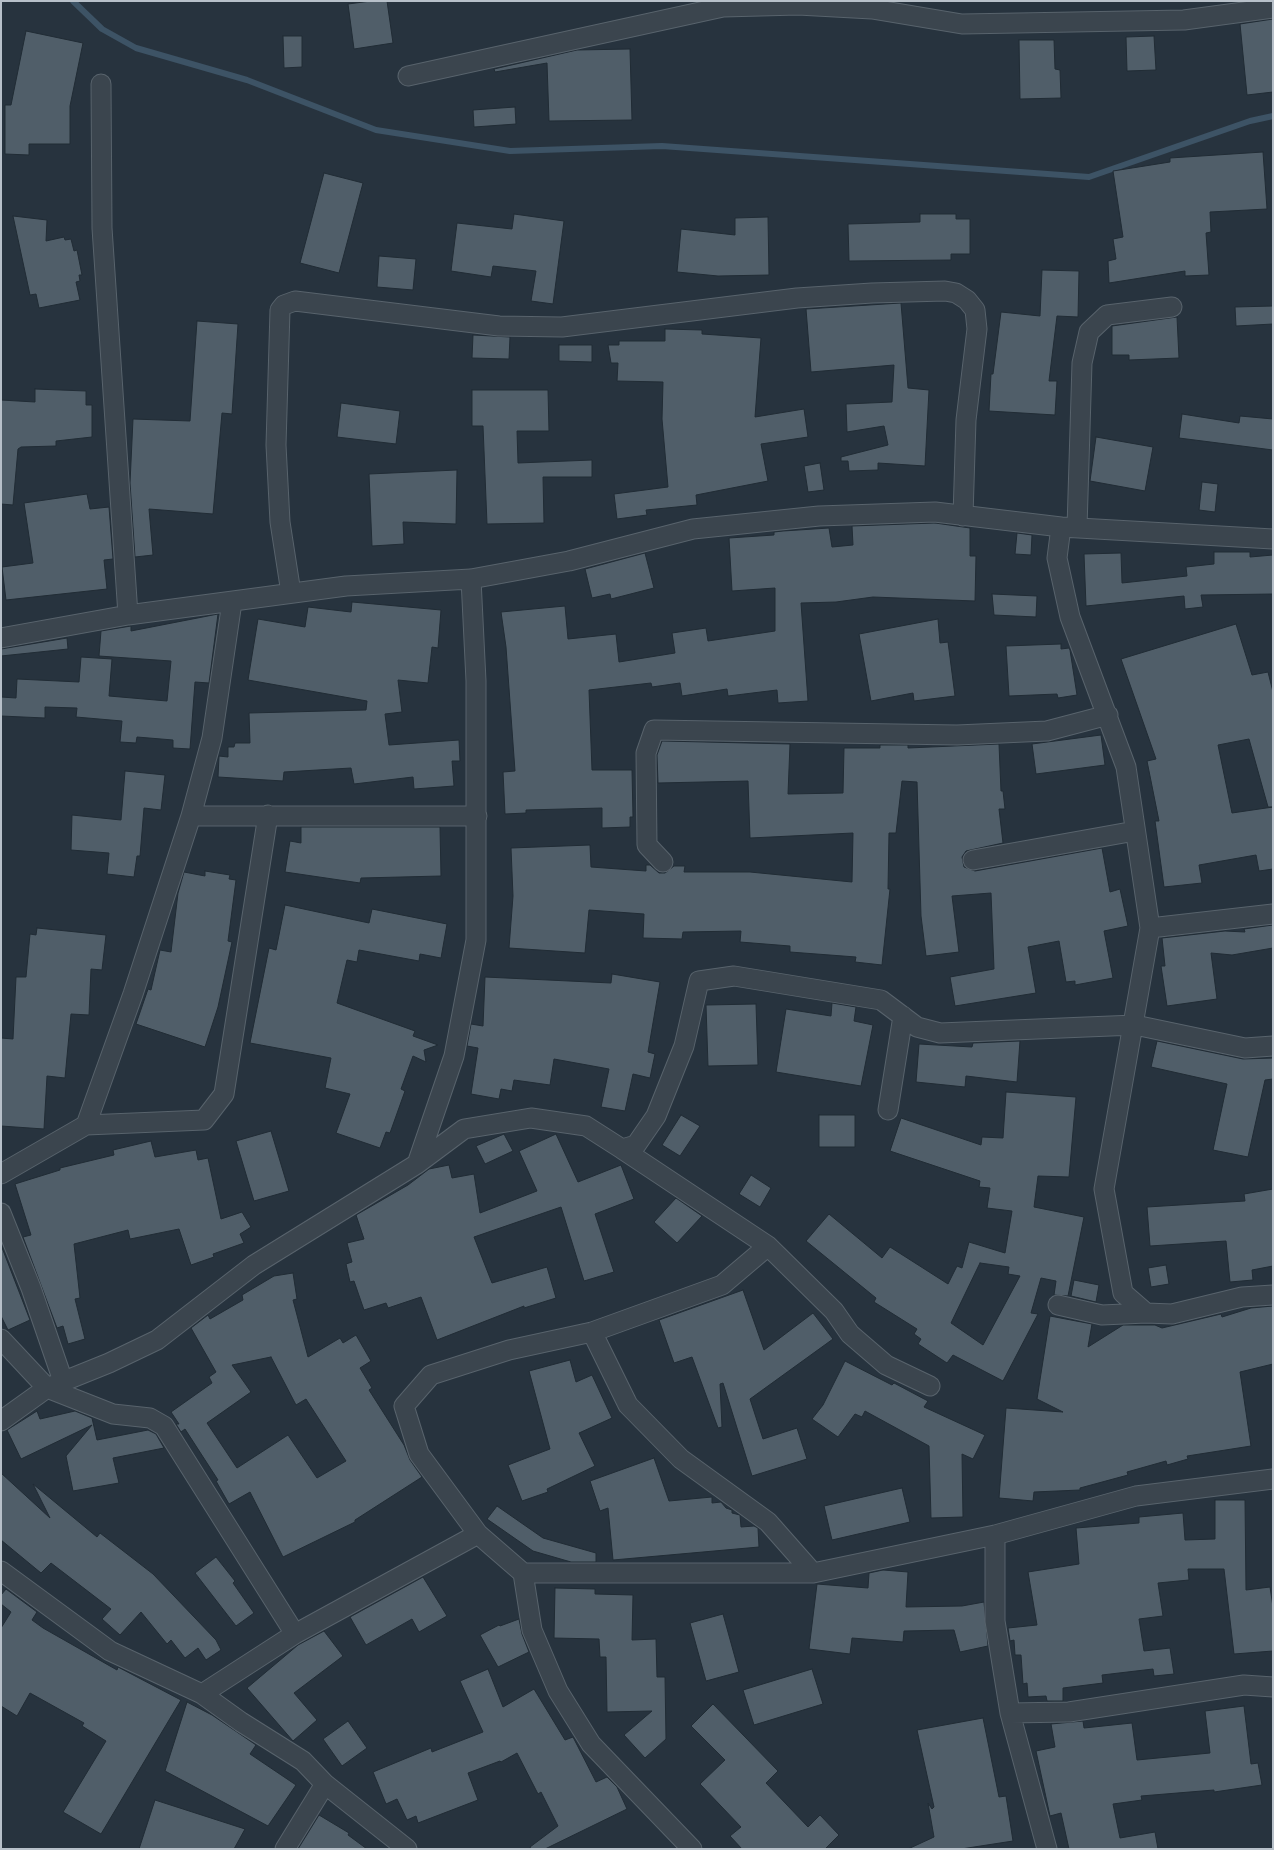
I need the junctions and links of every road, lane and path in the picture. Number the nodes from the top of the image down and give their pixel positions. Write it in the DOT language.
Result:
graph roads {
  1 [pos="724,4"];
  2 [pos="1267,6"];
  3 [pos="408,76"];
  4 [pos="101,84"];
  5 [pos="1172,307"];
  6 [pos="963,516"];
  7 [pos="1069,528"];
  8 [pos="1273,539"];
  9 [pos="471,579"];
  10 [pos="291,594"];
  11 [pos="232,602"];
  12 [pos="128,614"];
  13 [pos="1,638"];
  14 [pos="1108,715"];
  15 [pos="191,816"];
  16 [pos="268,816"];
  17 [pos="477,816"];
  18 [pos="1135,831"];
  19 [pos="973,860"];
  20 [pos="663,862"];
  21 [pos="1273,914"];
  22 [pos="1150,928"];
  23 [pos="903,1016"];
  24 [pos="1135,1025"];
  25 [pos="1273,1046"];
  26 [pos="888,1110"];
  27 [pos="86,1125"];
  28 [pos="622,1149"];
  29 [pos="416,1164"];
  30 [pos="1,1174"];
  31 [pos="1,1213"];
  32 [pos="768,1246"];
  33 [pos="1273,1295"];
  34 [pos="1058,1305"];
  35 [pos="1146,1314"];
  36 [pos="592,1332"];
  37 [pos="1,1338"];
  38 [pos="55,1384"];
  39 [pos="930,1386"];
  40 [pos="1,1421"];
  41 [pos="1273,1480"];
  42 [pos="478,1534"];
  43 [pos="995,1535"];
  44 [pos="1,1571"];
  45 [pos="523,1573"];
  46 [pos="813,1574"];
  47 [pos="295,1634"];
  48 [pos="1273,1687"];
  49 [pos="202,1694"];
  50 [pos="1010,1713"];
  51 [pos="325,1784"];
  52 [pos="285,1849"];
  53 [pos="407,1849"];
  54 [pos="692,1849"];
  55 [pos="1047,1849"];
  1 -- 2 [label="street"];
  1 -- 3 [label="street"];
  4 -- 12 [label="street"];
  5 -- 7 [label="street"];
  6 -- 7 [label="street"];
  6 -- 9 [label="street"];
  6 -- 10 [label="street"];
  7 -- 8 [label="street"];
  7 -- 14 [label="street"];
  9 -- 10 [label="street"];
  9 -- 17 [label="street"];
  10 -- 11 [label="street"];
  11 -- 12 [label="street"];
  11 -- 15 [label="street"];
  12 -- 13 [label="street"];
  14 -- 18 [label="street"];
  14 -- 20 [label="street"];
  15 -- 16 [label="street"];
  15 -- 27 [label="street"];
  16 -- 17 [label="street"];
  16 -- 27 [label="street"];
  17 -- 29 [label="street"];
  18 -- 19 [label="street"];
  18 -- 22 [label="street"];
  21 -- 22 [label="street"];
  22 -- 24 [label="street"];
  23 -- 24 [label="street"];
  23 -- 26 [label="street"];
  23 -- 28 [label="street"];
  24 -- 25 [label="street"];
  24 -- 35 [label="street"];
  27 -- 30 [label="street"];
  28 -- 29 [label="street"];
  28 -- 32 [label="street"];
  29 -- 38 [label="street"];
  31 -- 38 [label="street"];
  32 -- 36 [label="street"];
  32 -- 39 [label="street"];
  33 -- 35 [label="street"];
  34 -- 35 [label="street"];
  36 -- 42 [label="street"];
  36 -- 46 [label="street"];
  37 -- 38 [label="street"];
  38 -- 40 [label="street"];
  38 -- 47 [label="street"];
  41 -- 43 [label="street"];
  42 -- 45 [label="street"];
  42 -- 47 [label="street"];
  43 -- 46 [label="street"];
  43 -- 50 [label="street"];
  44 -- 49 [label="street"];
  45 -- 46 [label="street"];
  45 -- 54 [label="street"];
  47 -- 49 [label="street"];
  48 -- 50 [label="street"];
  49 -- 51 [label="street"];
  50 -- 55 [label="street"];
  51 -- 52 [label="street"];
  51 -- 53 [label="street"];
}
